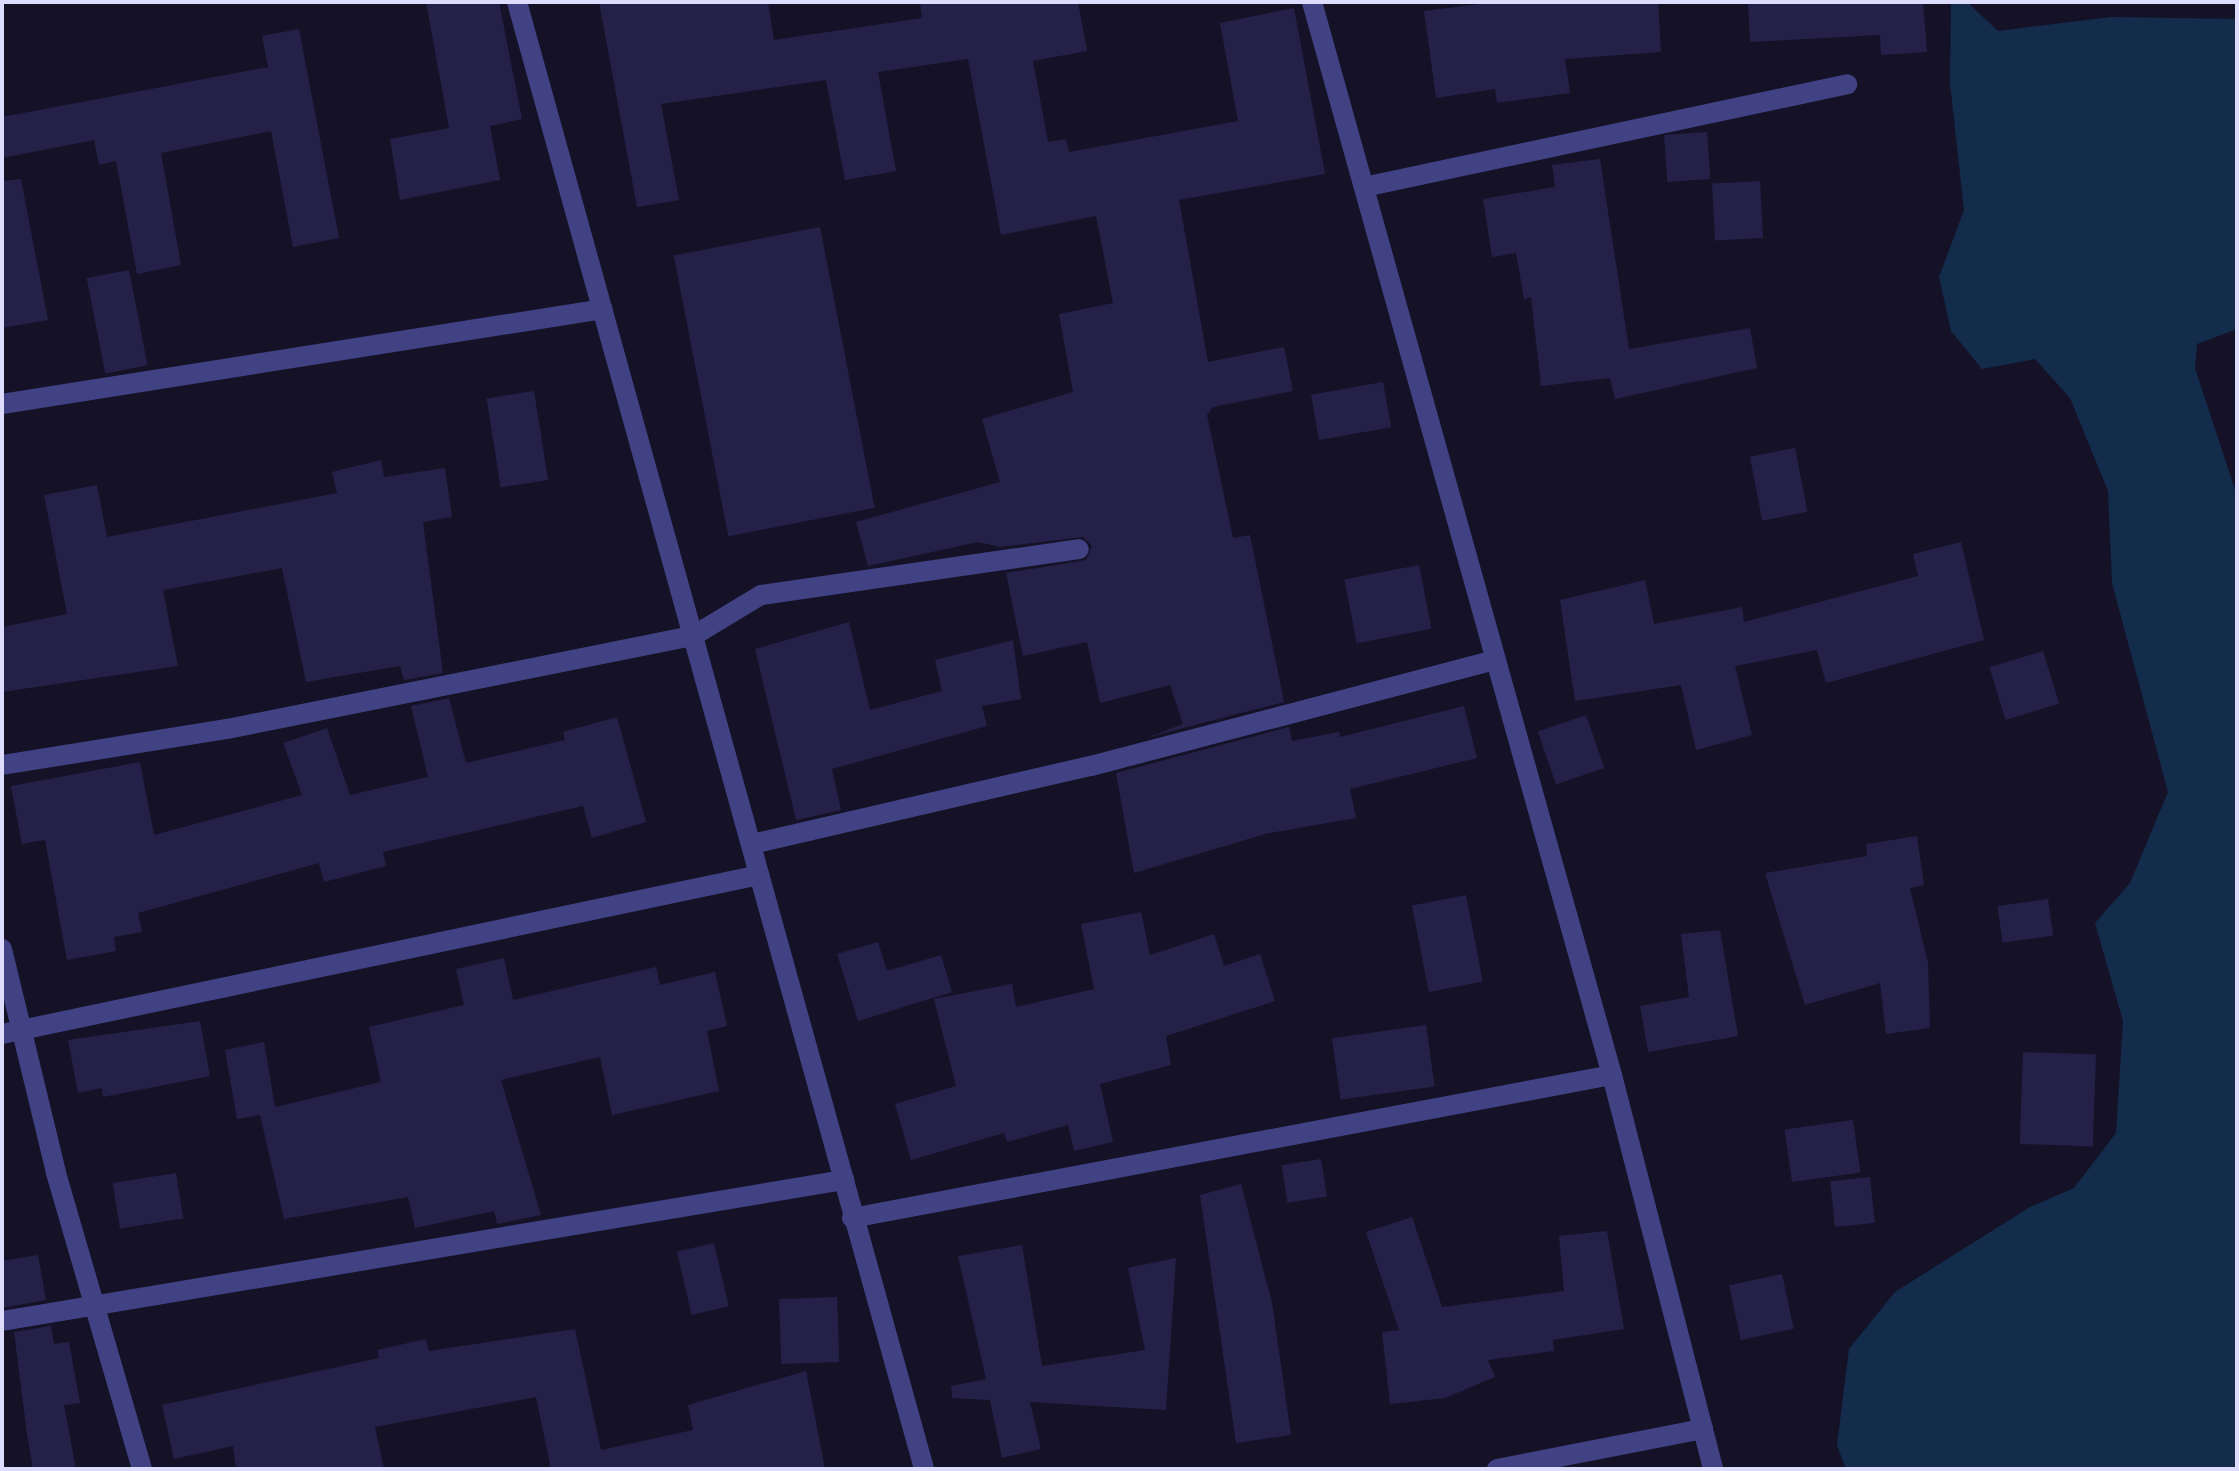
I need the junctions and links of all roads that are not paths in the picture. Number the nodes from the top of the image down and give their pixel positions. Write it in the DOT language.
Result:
graph roads {
  1 [pos="517,2"];
  2 [pos="1312,2"];
  3 [pos="1847,84"];
  4 [pos="1364,187"];
  5 [pos="603,309"];
  6 [pos="2,404"];
  7 [pos="1079,549"];
  8 [pos="693,636"];
  9 [pos="1495,660"];
  10 [pos="2,765"];
  11 [pos="752,844"];
  12 [pos="760,875"];
  13 [pos="2,949"];
  14 [pos="12,1032"];
  15 [pos="1612,1075"];
  16 [pos="844,1180"];
  17 [pos="852,1218"];
  18 [pos="93,1303"];
  19 [pos="2,1321"];
  20 [pos="1703,1429"];
  21 [pos="142,1469"];
  22 [pos="924,1469"];
  23 [pos="1497,1469"];
  24 [pos="1713,1469"];
  1 -- 5 [label="street"];
  2 -- 4 [label="street"];
  3 -- 4 [label="street"];
  4 -- 9 [label="street"];
  5 -- 6 [label="street"];
  5 -- 8 [label="street"];
  7 -- 8 [label="street"];
  8 -- 10 [label="street"];
  8 -- 11 [label="street"];
  9 -- 11 [label="street"];
  9 -- 15 [label="street"];
  11 -- 12 [label="street"];
  12 -- 14 [label="street"];
  12 -- 16 [label="street"];
  13 -- 14 [label="street"];
  14 -- 18 [label="street"];
  15 -- 17 [label="street"];
  15 -- 20 [label="street"];
  16 -- 17 [label="street"];
  16 -- 18 [label="street"];
  17 -- 22 [label="street"];
  18 -- 19 [label="street"];
  18 -- 21 [label="street"];
  20 -- 23 [label="street"];
  20 -- 24 [label="street"];
}
